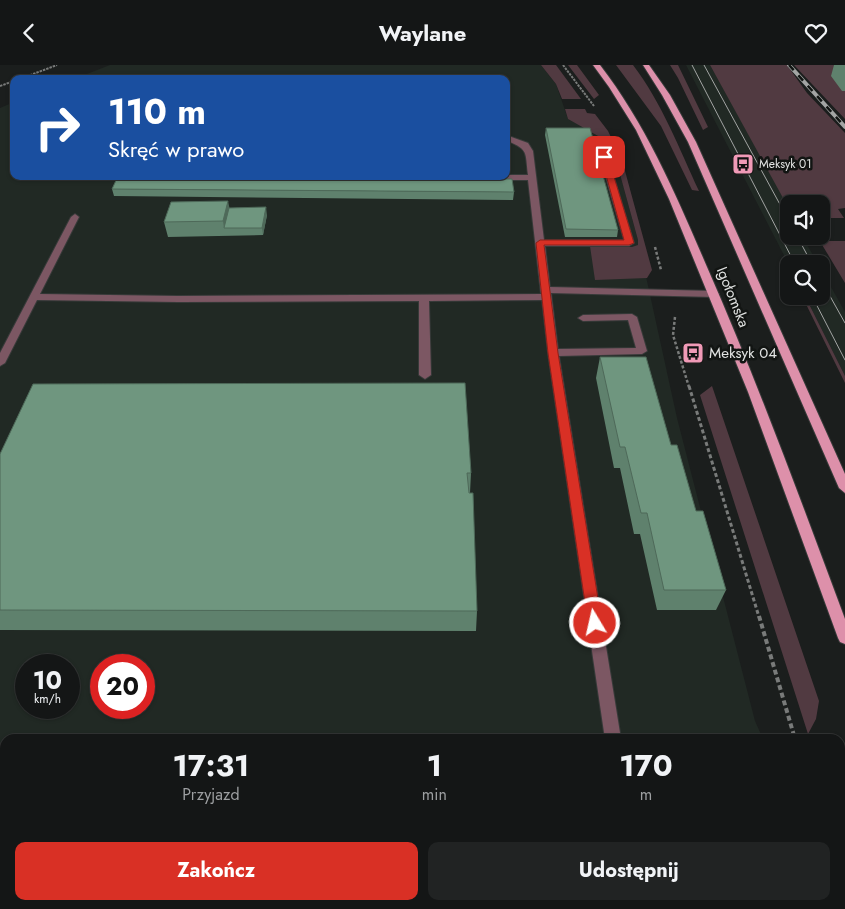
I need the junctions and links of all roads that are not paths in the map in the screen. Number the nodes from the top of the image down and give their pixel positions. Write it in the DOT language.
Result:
graph roads {
  1 [pos="596,65"];
  2 [pos="646,65"];
  3 [pos="510,139"];
  4 [pos="599,140"];
  5 [pos="510,177"];
  6 [pos="531,177"];
  7 [pos="75,217"];
  8 [pos="540,243"];
  9 [pos="546,294"];
  10 [pos="714,294"];
  11 [pos="34,297"];
  12 [pos="424,297"];
  13 [pos="582,318"];
  14 [pos="3,353"];
  15 [pos="553,353"];
  16 [pos="0,363"];
  17 [pos="425,375"];
  18 [pos="845,488"];
  19 [pos="845,638"];
  20 [pos="612,734"];
  1 -- 10 [label="main road, Igołomska"];
  2 -- 18 [label="main road, Igołomska"];
  3 -- 6 [label="lane"];
  4 -- 8 [label="lane"];
  5 -- 6 [label="lane"];
  6 -- 8 [label="lane"];
  7 -- 11 [label="lane"];
  8 -- 9 [label="lane"];
  9 -- 10 [label="lane"];
  9 -- 12 [label="lane"];
  9 -- 15 [label="lane"];
  10 -- 19 [label="main road, Igołomska"];
  11 -- 12 [label="lane"];
  11 -- 14 [label="lane"];
  12 -- 17 [label="lane"];
  13 -- 15 [label="lane"];
  14 -- 16 [label="lane"];
  15 -- 20 [label="lane"];
}
